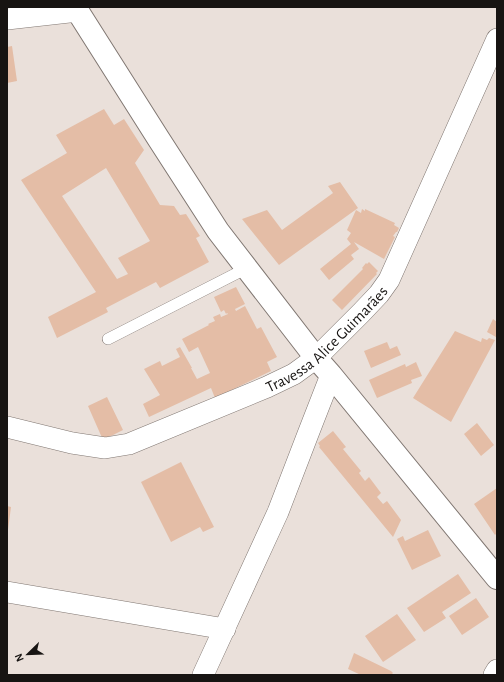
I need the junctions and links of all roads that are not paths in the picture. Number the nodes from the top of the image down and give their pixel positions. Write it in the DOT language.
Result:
graph roads {
  1 [pos="77,9"];
  2 [pos="7,19"];
  3 [pos="497,39"];
  4 [pos="247,268"];
  5 [pos="108,339"];
  6 [pos="316,358"];
  7 [pos="331,375"];
  8 [pos="7,426"];
  9 [pos="497,578"];
  10 [pos="7,592"];
  11 [pos="225,629"];
  12 [pos="497,670"];
  13 [pos="203,675"];
  14 [pos="494,675"];
  1 -- 2 [label="street"];
  1 -- 4 [label="main road"];
  3 -- 6 [label="street, Travessa Alice Guimarães"];
  4 -- 5 [label="lane"];
  4 -- 6 [label="main road"];
  6 -- 7 [label="main road"];
  6 -- 8 [label="street, Travessa Alice Guimarães"];
  7 -- 9 [label="main road"];
  7 -- 11 [label="street"];
  10 -- 11 [label="street"];
  11 -- 13 [label="street"];
  12 -- 14 [label="street"];
}
